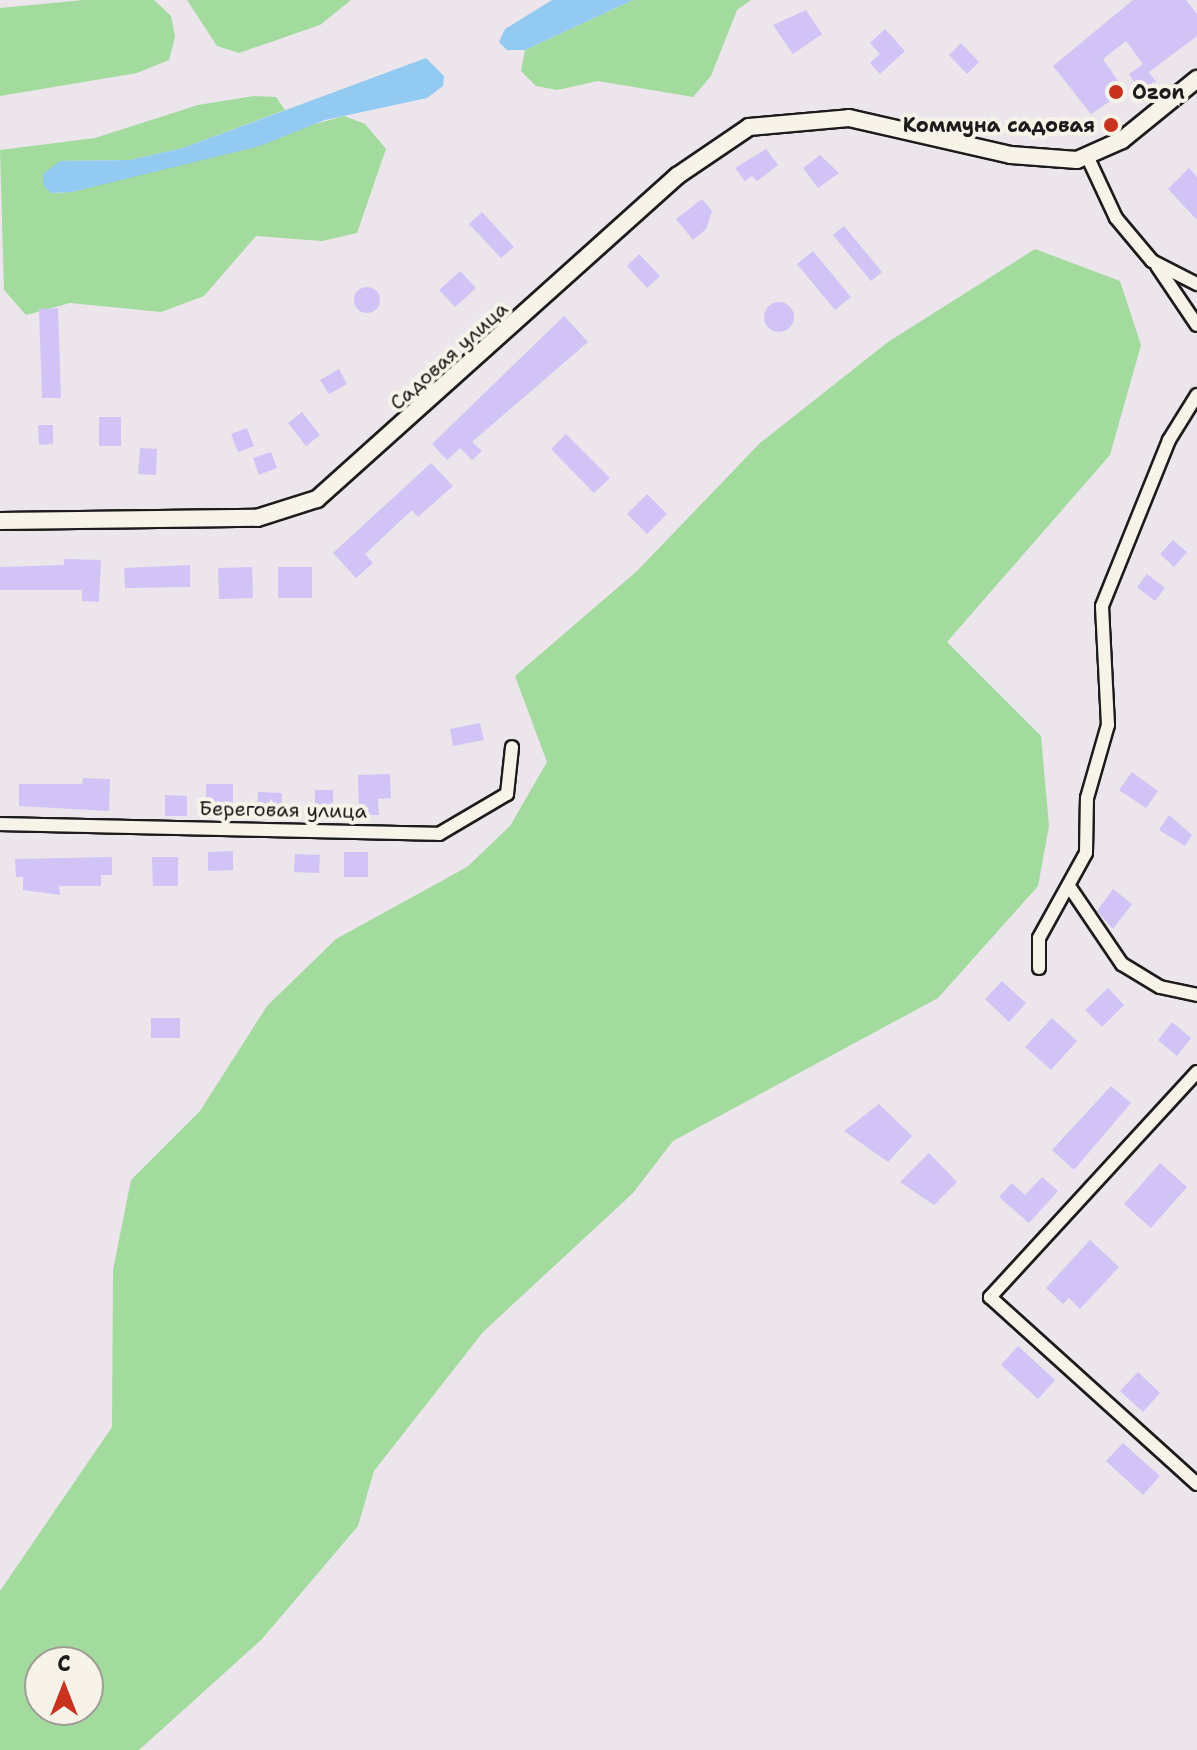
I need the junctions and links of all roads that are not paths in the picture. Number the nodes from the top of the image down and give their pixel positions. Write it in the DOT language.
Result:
graph roads {
  1 [pos="1197,79"];
  2 [pos="1088,158"];
  3 [pos="1152,261"];
  4 [pos="1197,284"];
  5 [pos="1197,325"];
  6 [pos="1197,395"];
  7 [pos="0,521"];
  8 [pos="512,747"];
  9 [pos="0,824"];
  10 [pos="1071,889"];
  11 [pos="1039,968"];
  12 [pos="1197,995"];
  13 [pos="1197,1072"];
  14 [pos="1197,1484"];
  1 -- 2 [label="street"];
  2 -- 3 [label="street"];
  2 -- 7 [label="street, Садовая улица"];
  3 -- 4 [label="street"];
  3 -- 5 [label="street"];
  6 -- 10 [label="street"];
  8 -- 9 [label="street, Береговая улица"];
  10 -- 11 [label="street"];
  10 -- 12 [label="street"];
  13 -- 14 [label="street"];
}
